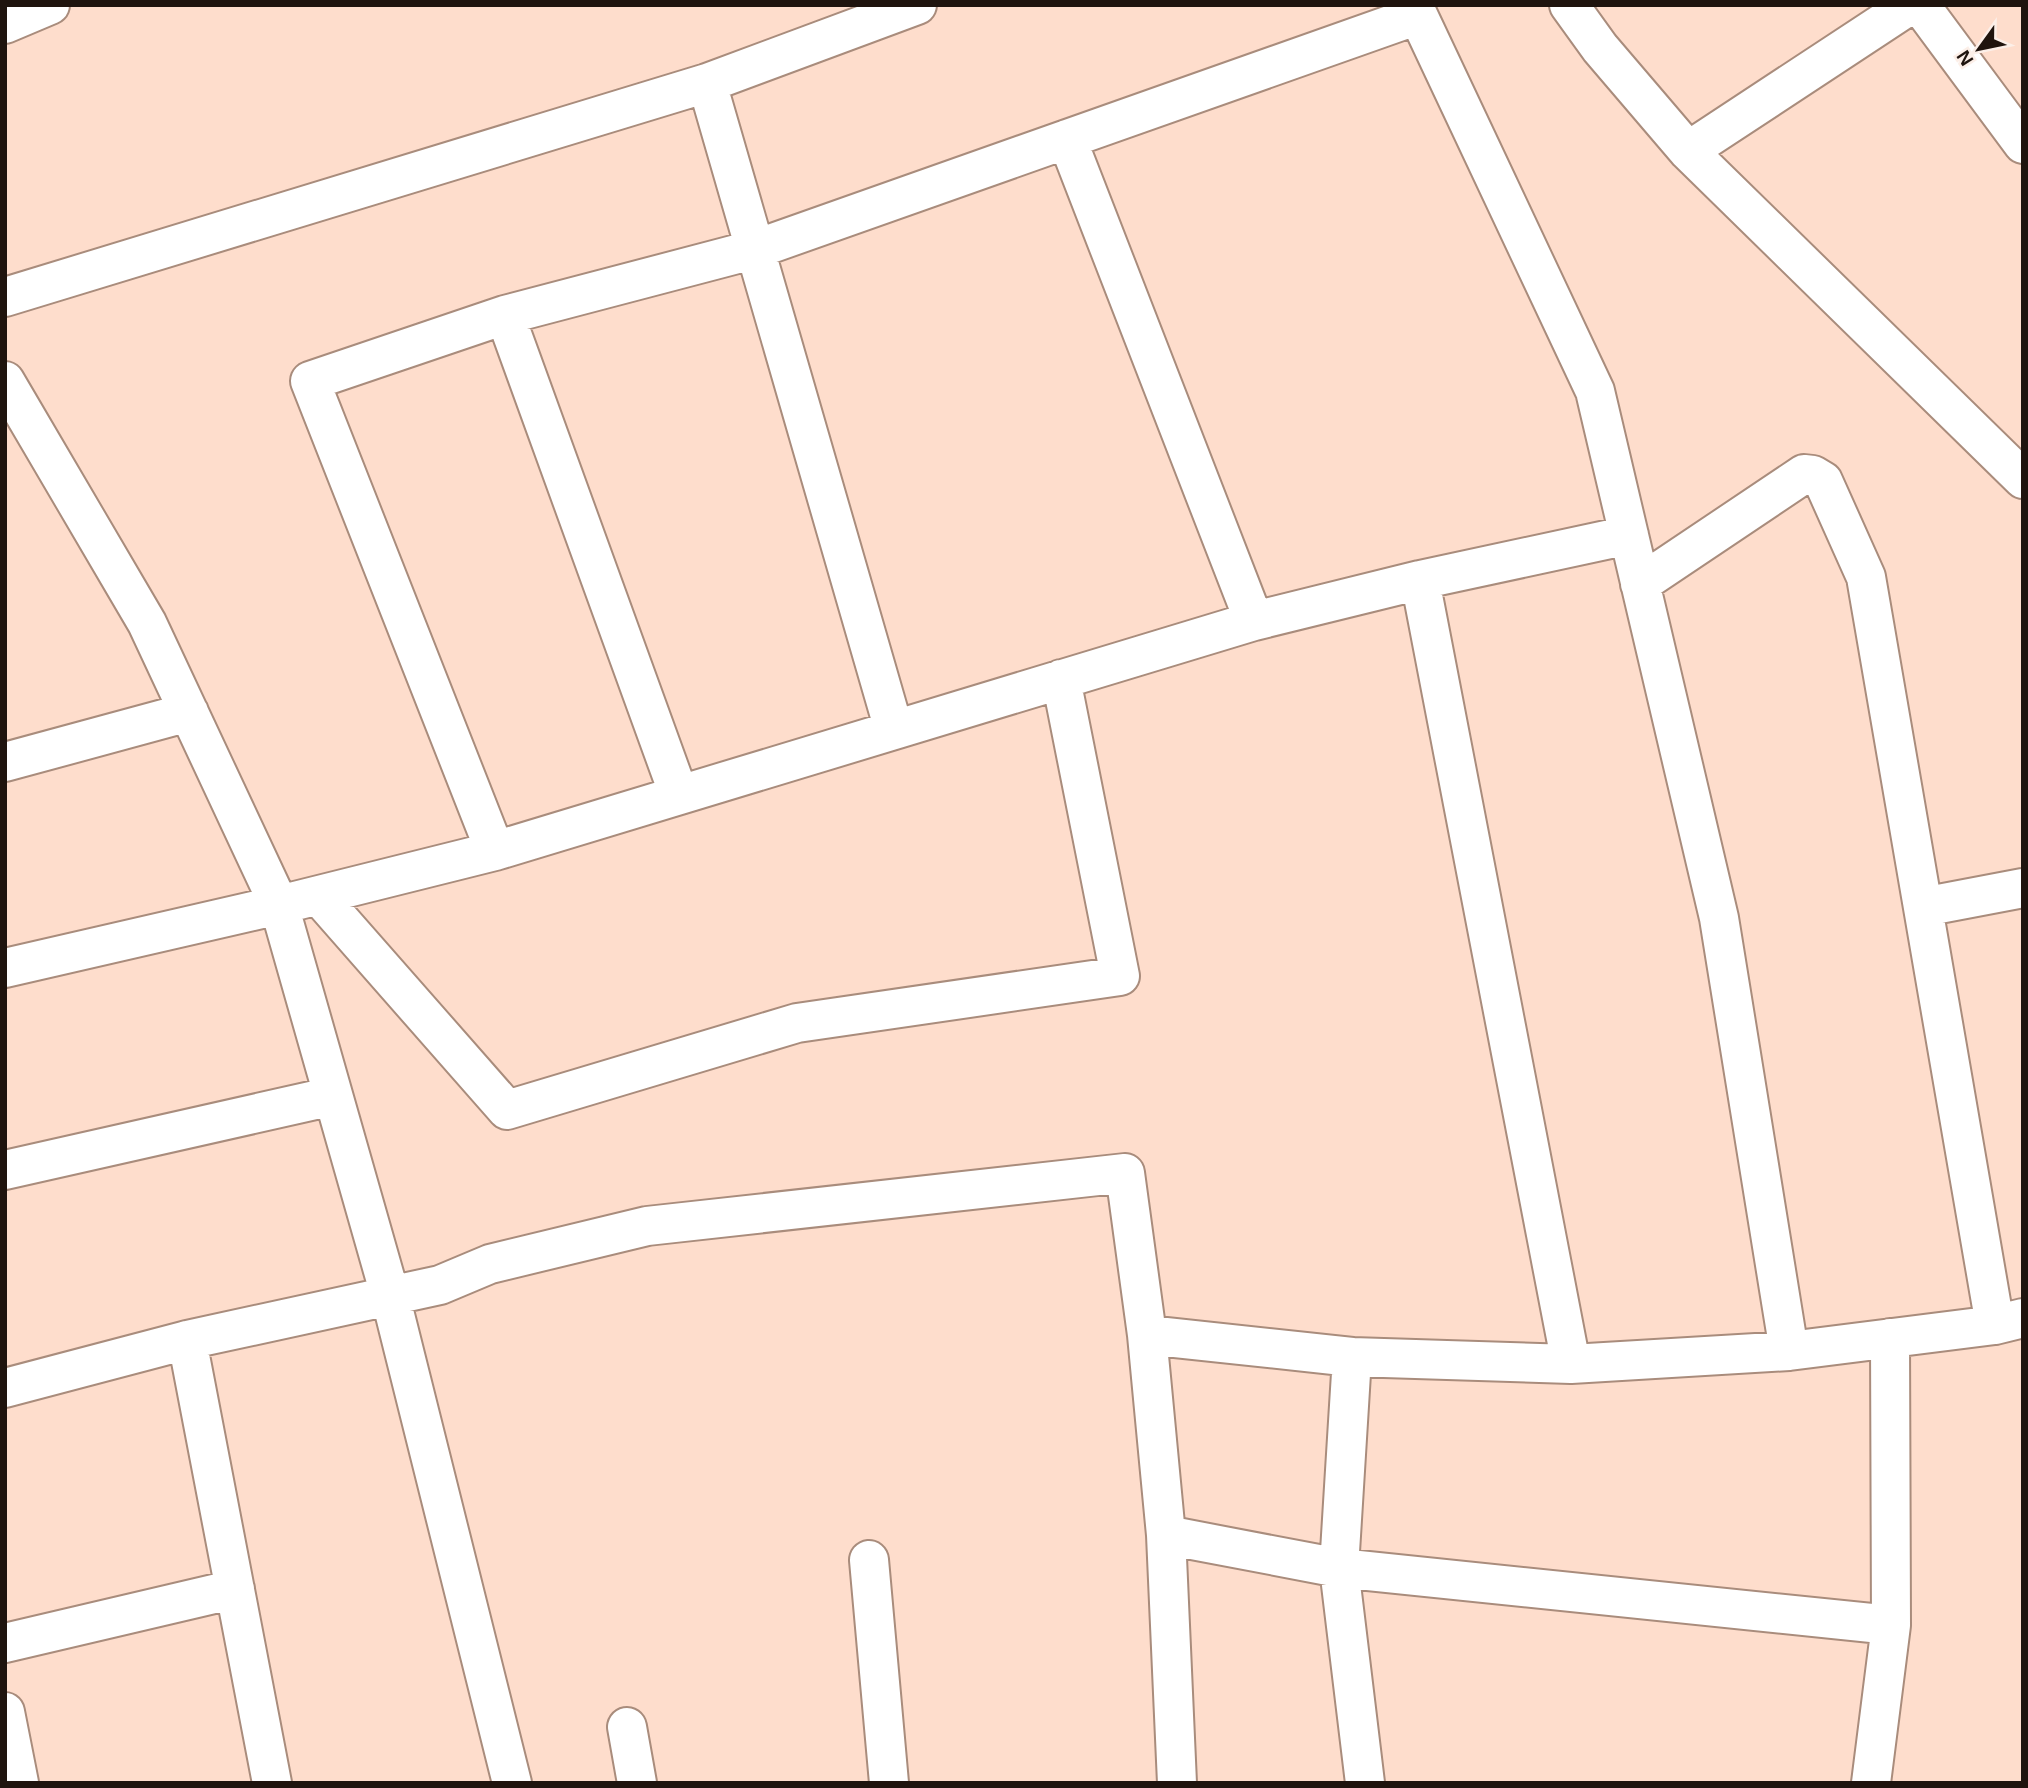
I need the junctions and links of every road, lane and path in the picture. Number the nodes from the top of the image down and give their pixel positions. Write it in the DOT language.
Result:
graph roads {
  1 [pos="50,5"];
  2 [pos="917,5"];
  3 [pos="1569,5"];
  4 [pos="1910,5"];
  5 [pos="1920,5"];
  6 [pos="1430,10"];
  7 [pos="5,24"];
  8 [pos="706,83"];
  9 [pos="1066,139"];
  10 [pos="2023,144"];
  11 [pos="1688,152"];
  12 [pos="756,248"];
  13 [pos="5,297"];
  14 [pos="505,315"];
  15 [pos="5,381"];
  16 [pos="2023,479"];
  17 [pos="1629,535"];
  18 [pos="1420,580"];
  19 [pos="1640,584"];
  20 [pos="1254,621"];
  21 [pos="1061,679"];
  22 [pos="188,712"];
  23 [pos="894,730"];
  24 [pos="5,762"];
  25 [pos="679,795"];
  26 [pos="495,851"];
  27 [pos="2023,888"];
  28 [pos="319,896"];
  29 [pos="279,905"];
  30 [pos="1923,907"];
  31 [pos="5,968"];
  32 [pos="333,1096"];
  33 [pos="5,1170"];
  34 [pos="390,1295"];
  35 [pos="2009,1321"];
  36 [pos="1147,1335"];
  37 [pos="1890,1338"];
  38 [pos="187,1340"];
  39 [pos="1789,1351"];
  40 [pos="1352,1357"];
  41 [pos="1571,1364"];
  42 [pos="5,1388"];
  43 [pos="1166,1535"];
  44 [pos="869,1560"];
  45 [pos="1339,1568"];
  46 [pos="235,1589"];
  47 [pos="1891,1625"];
  48 [pos="5,1643"];
  49 [pos="5,1712"];
  50 [pos="626,1727"];
  51 [pos="19,1783"];
  52 [pos="272,1783"];
  53 [pos="512,1783"];
  54 [pos="637,1783"];
  55 [pos="889,1783"];
  56 [pos="1177,1783"];
  57 [pos="1365,1783"];
  58 [pos="1871,1783"];
  1 -- 7 [label="street"];
  2 -- 8 [label="street"];
  3 -- 11 [label="street"];
  4 -- 11 [label="street"];
  5 -- 10 [label="street"];
  6 -- 9 [label="street"];
  6 -- 17 [label="street"];
  8 -- 12 [label="street"];
  8 -- 13 [label="street"];
  9 -- 12 [label="street"];
  9 -- 20 [label="street"];
  11 -- 16 [label="street"];
  12 -- 14 [label="street"];
  12 -- 23 [label="street"];
  14 -- 25 [label="street"];
  14 -- 26 [label="street"];
  15 -- 22 [label="street"];
  17 -- 18 [label="street"];
  17 -- 19 [label="street"];
  18 -- 20 [label="street"];
  18 -- 41 [label="street"];
  19 -- 30 [label="street"];
  19 -- 39 [label="street"];
  20 -- 21 [label="street"];
  21 -- 23 [label="street"];
  21 -- 28 [label="street"];
  22 -- 24 [label="street"];
  22 -- 29 [label="street"];
  23 -- 25 [label="street"];
  25 -- 26 [label="street"];
  26 -- 28 [label="street"];
  27 -- 30 [label="street"];
  28 -- 29 [label="street"];
  29 -- 31 [label="street"];
  29 -- 32 [label="street"];
  30 -- 35 [label="street"];
  32 -- 33 [label="street"];
  32 -- 34 [label="street"];
  34 -- 36 [label="street"];
  34 -- 38 [label="street"];
  34 -- 53 [label="street"];
  35 -- 37 [label="street"];
  36 -- 40 [label="street"];
  36 -- 43 [label="street"];
  37 -- 39 [label="street"];
  37 -- 47 [label="street"];
  38 -- 42 [label="street"];
  38 -- 46 [label="street"];
  39 -- 41 [label="street"];
  40 -- 41 [label="street"];
  40 -- 45 [label="street"];
  43 -- 45 [label="street"];
  43 -- 56 [label="street"];
  44 -- 55 [label="street"];
  45 -- 47 [label="street"];
  45 -- 57 [label="street"];
  46 -- 48 [label="street"];
  46 -- 52 [label="street"];
  47 -- 58 [label="street"];
  49 -- 51 [label="street"];
  50 -- 54 [label="street"];
}
